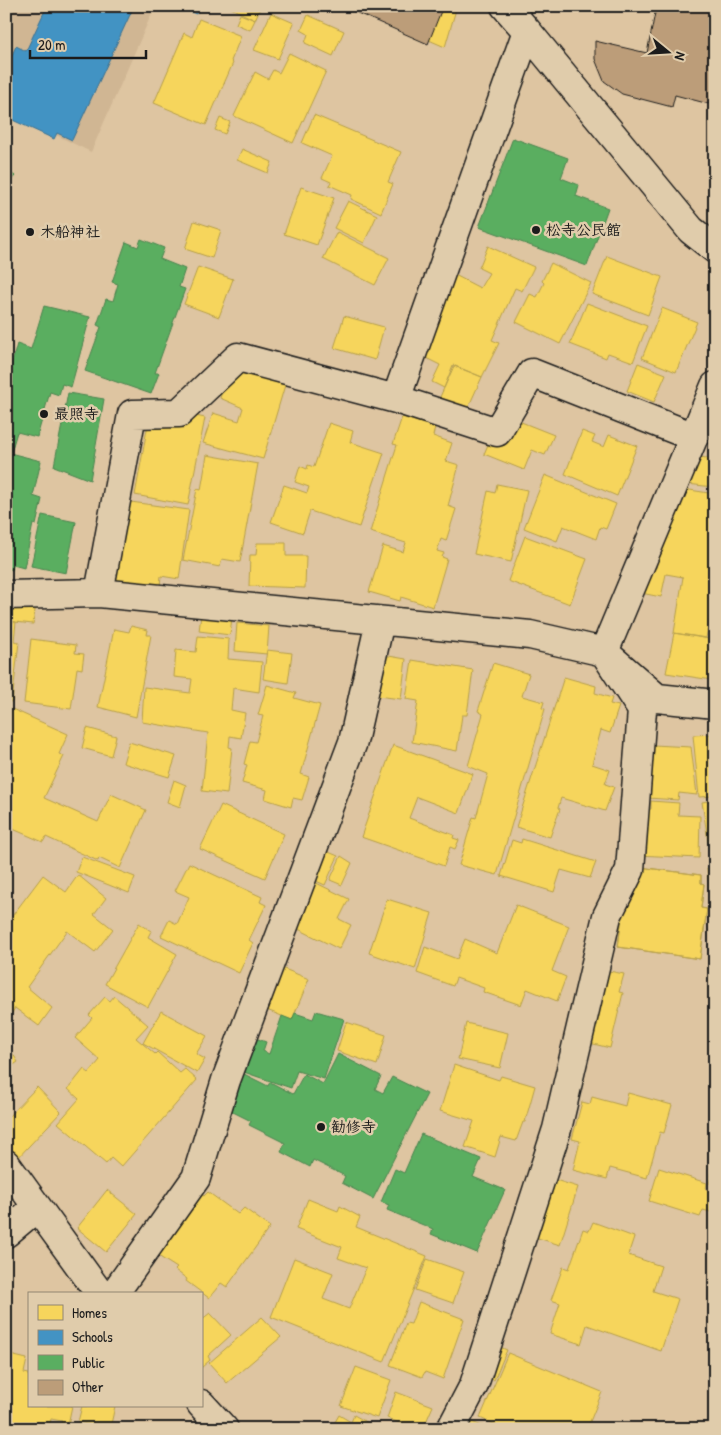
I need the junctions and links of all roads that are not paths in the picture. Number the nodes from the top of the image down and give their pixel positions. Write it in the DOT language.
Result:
graph roads {
  1 [pos="505,6"];
  2 [pos="527,31"];
  3 [pos="715,249"];
  4 [pos="715,386"];
  5 [pos="396,399"];
  6 [pos="694,437"];
  7 [pos="99,593"];
  8 [pos="6,595"];
  9 [pos="380,620"];
  10 [pos="604,652"];
  11 [pos="715,704"];
  12 [pos="6,1164"];
  13 [pos="37,1207"];
  14 [pos="6,1233"];
  15 [pos="99,1292"];
  16 [pos="115,1292"];
  17 [pos="202,1405"];
  18 [pos="224,1429"];
  19 [pos="452,1429"];
  1 -- 2 [label="street"];
  2 -- 3 [label="street"];
  2 -- 5 [label="street"];
  4 -- 6 [label="street"];
  5 -- 6 [label="street"];
  5 -- 7 [label="street"];
  6 -- 10 [label="street"];
  7 -- 8 [label="street"];
  7 -- 9 [label="street"];
  9 -- 10 [label="street"];
  9 -- 16 [label="street"];
  10 -- 11 [label="street"];
  10 -- 19 [label="street"];
  12 -- 13 [label="street"];
  13 -- 14 [label="street"];
  13 -- 15 [label="street"];
  17 -- 18 [label="street"];
}
